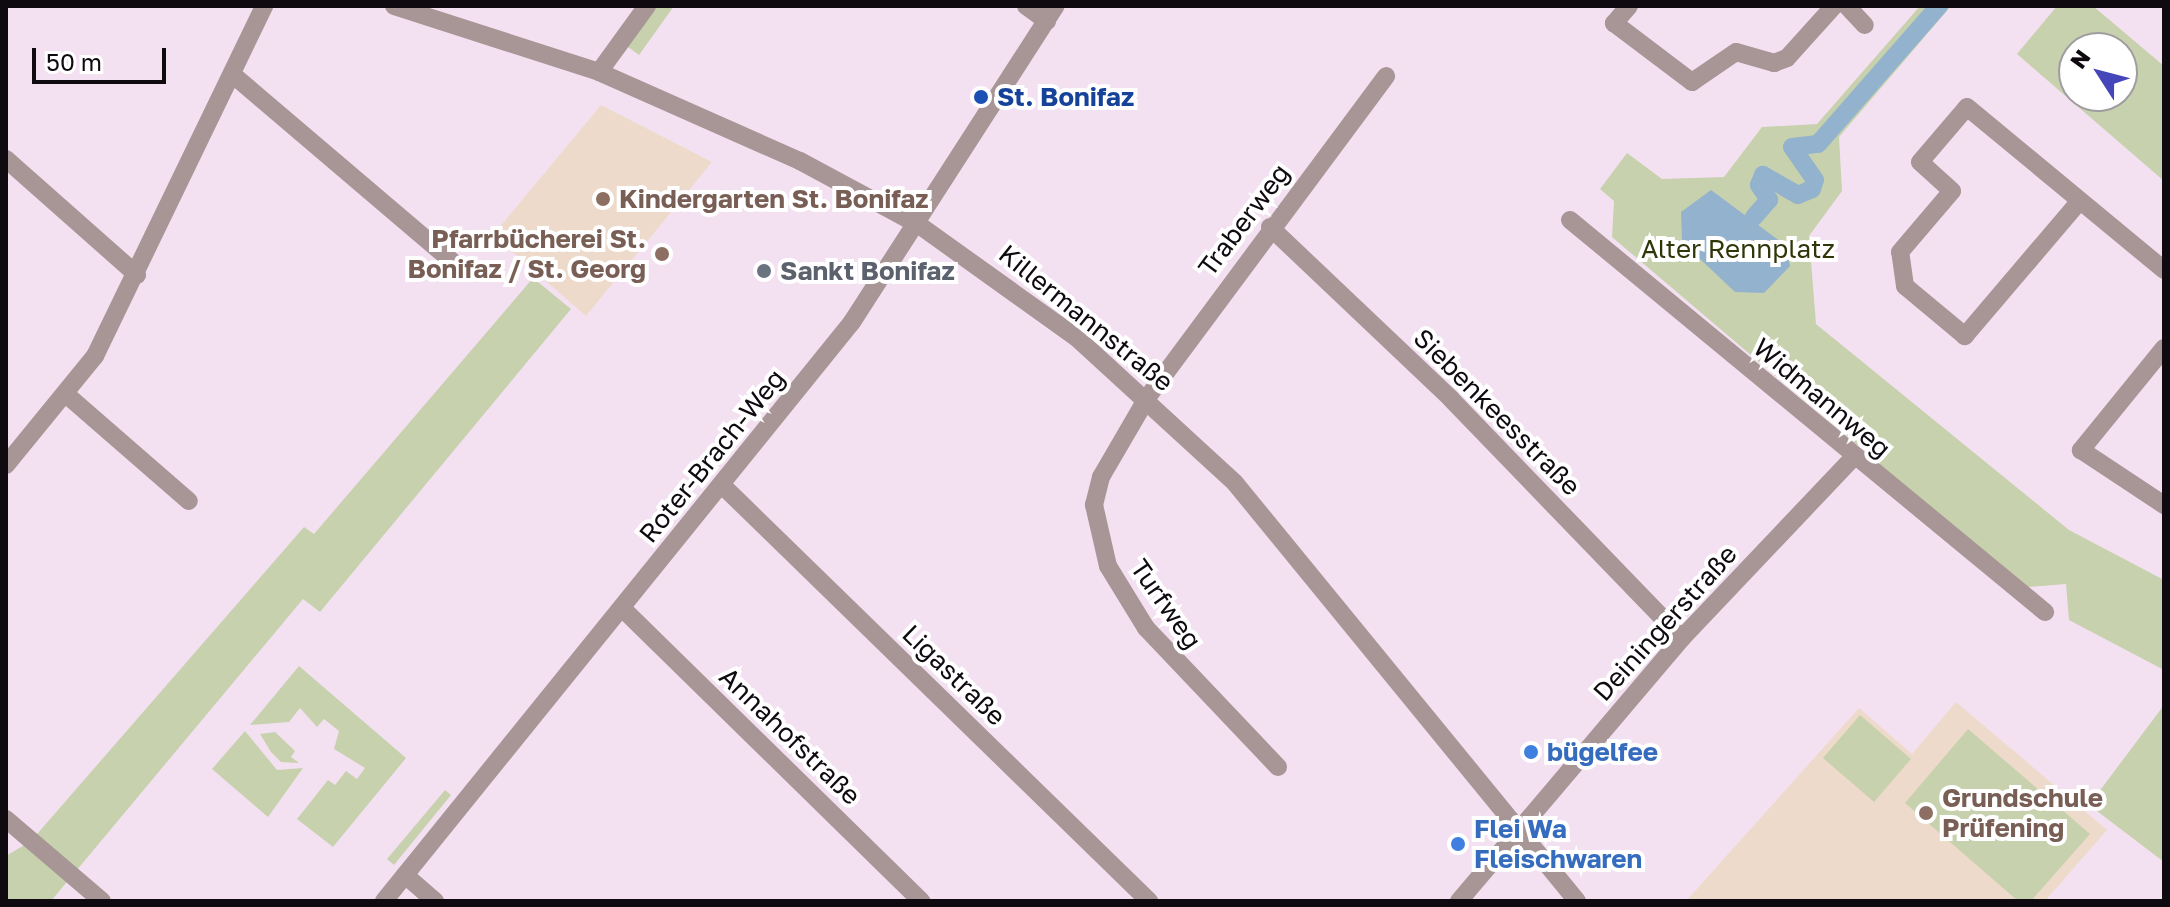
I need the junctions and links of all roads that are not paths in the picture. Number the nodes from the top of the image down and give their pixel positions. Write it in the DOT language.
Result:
graph roads {
  1 [pos="264,6"];
  2 [pos="394,6"];
  3 [pos="647,6"];
  4 [pos="1026,6"];
  5 [pos="1629,6"];
  6 [pos="1834,6"];
  7 [pos="1847,6"];
  8 [pos="1052,13"];
  9 [pos="1865,25"];
  10 [pos="599,72"];
  11 [pos="232,74"];
  12 [pos="1386,76"];
  13 [pos="6,159"];
  14 [pos="2078,203"];
  15 [pos="1570,220"];
  16 [pos="919,225"];
  17 [pos="1270,227"];
  18 [pos="2164,270"];
  19 [pos="466,273"];
  20 [pos="137,275"];
  21 [pos="2164,348"];
  22 [pos="68,396"];
  23 [pos="1147,398"];
  24 [pos="1853,458"];
  25 [pos="6,465"];
  26 [pos="723,486"];
  27 [pos="189,501"];
  28 [pos="2164,505"];
  29 [pos="622,608"];
  30 [pos="2045,612"];
  31 [pos="1682,638"];
  32 [pos="1278,767"];
  33 [pos="6,819"];
  34 [pos="1520,830"];
  35 [pos="405,875"];
  36 [pos="102,901"];
  37 [pos="384,901"];
  38 [pos="435,901"];
  39 [pos="921,901"];
  40 [pos="1149,901"];
  41 [pos="1459,901"];
  42 [pos="1577,901"];
  1 -- 11 [label="street"];
  2 -- 10 [label="street, Killermannstraße"];
  3 -- 10 [label="street"];
  4 -- 8 [label="street, Roter-Brach-Weg"];
  5 -- 6 [label="street"];
  7 -- 9 [label="street"];
  8 -- 16 [label="street, Roter-Brach-Weg"];
  10 -- 16 [label="street, Killermannstraße"];
  11 -- 19 [label="street"];
  11 -- 20 [label="street"];
  12 -- 17 [label="street, Traberweg"];
  13 -- 20 [label="street"];
  14 -- 14 [label="street"];
  14 -- 18 [label="street"];
  15 -- 24 [label="street, Widmannweg"];
  16 -- 23 [label="street, Killermannstraße"];
  16 -- 26 [label="street, Roter-Brach-Weg"];
  17 -- 23 [label="street, Traberweg"];
  17 -- 31 [label="street, Siebenkeesstraße"];
  20 -- 22 [label="street"];
  21 -- 28 [label="street"];
  22 -- 25 [label="street"];
  22 -- 27 [label="street"];
  23 -- 32 [label="street, Turfweg"];
  23 -- 34 [label="street, Killermannstraße"];
  24 -- 30 [label="street, Widmannweg"];
  24 -- 31 [label="street, Deiningerstraße"];
  26 -- 29 [label="street, Roter-Brach-Weg"];
  26 -- 40 [label="street, Ligastraße"];
  29 -- 35 [label="street, Roter-Brach-Weg"];
  29 -- 39 [label="street, Annahofstraße"];
  31 -- 34 [label="street, Deiningerstraße"];
  33 -- 36 [label="street"];
  34 -- 41 [label="street, Deiningerstraße"];
  34 -- 42 [label="street, Killermannstraße"];
  35 -- 37 [label="street, Roter-Brach-Weg"];
  35 -- 38 [label="street"];
}
